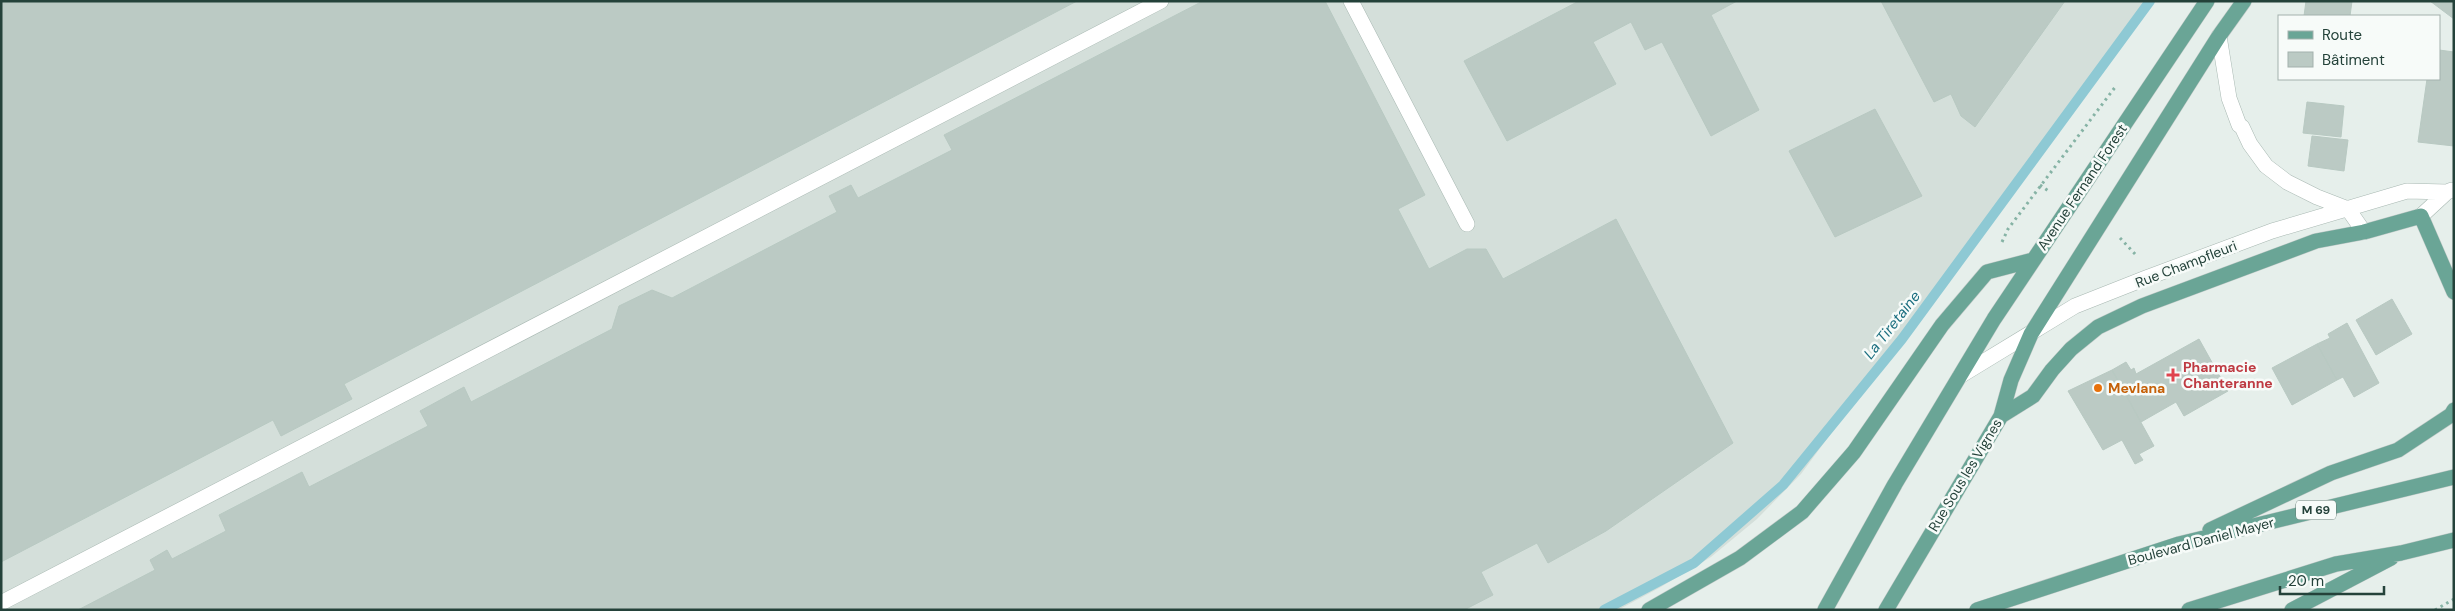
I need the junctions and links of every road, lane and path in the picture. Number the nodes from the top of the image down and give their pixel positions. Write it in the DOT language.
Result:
graph roads {
  1 [pos="1161,1"];
  2 [pos="1351,1"];
  3 [pos="2207,1"];
  4 [pos="2244,1"];
  5 [pos="2219,36"];
  6 [pos="2450,191"];
  7 [pos="2348,209"];
  8 [pos="2421,216"];
  9 [pos="1468,224"];
  10 [pos="2364,232"];
  11 [pos="2033,260"];
  12 [pos="2454,292"];
  13 [pos="2031,334"];
  14 [pos="1960,376"];
  15 [pos="2454,410"];
  16 [pos="2001,416"];
  17 [pos="2454,477"];
  18 [pos="2454,540"];
  19 [pos="2178,544"];
  20 [pos="2401,553"];
  21 [pos="2454,599"];
  22 [pos="1,603"];
  23 [pos="1979,609"];
  24 [pos="1649,610"];
  25 [pos="1825,610"];
  26 [pos="1886,610"];
  27 [pos="2189,610"];
  28 [pos="2292,610"];
  29 [pos="2435,610"];
  1 -- 22 [label="street"];
  2 -- 9 [label="street"];
  3 -- 11 [label="main road, Avenue Fernand Forest"];
  4 -- 5 [label="main road"];
  5 -- 7 [label="street"];
  5 -- 13 [label="main road"];
  6 -- 7 [label="street, Rue Champfleuri"];
  6 -- 8 [label="street, Rue Champfleuri"];
  7 -- 10 [label="street"];
  7 -- 13 [label="street, Rue Champfleuri"];
  8 -- 10 [label="main road"];
  8 -- 12 [label="main road"];
  10 -- 16 [label="main road"];
  11 -- 14 [label="main road, Avenue Fernand Forest"];
  11 -- 24 [label="main road"];
  13 -- 14 [label="street, Rue Champfleuri"];
  13 -- 16 [label="main road, Rue Sous les Vignes"];
  14 -- 25 [label="main road"];
  15 -- 19 [label="main road"];
  16 -- 26 [label="main road, Rue Sous les Vignes"];
  17 -- 19 [label="main road, Boulevard Daniel Mayer / M 69"];
  18 -- 20 [label="main road"];
  19 -- 23 [label="main road, Boulevard Daniel Mayer / M 69"];
  20 -- 27 [label="main road"];
  20 -- 28 [label="main road"];
  21 -- 29 [label="path"];
}
